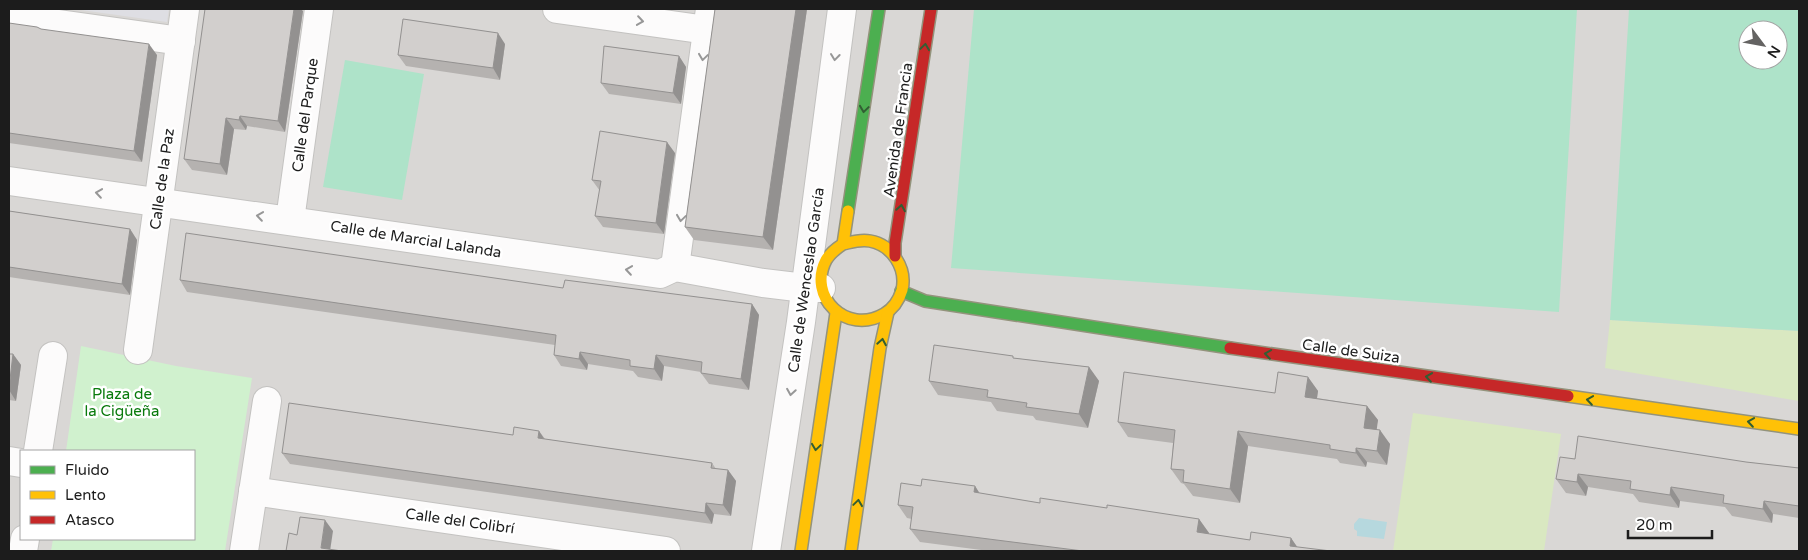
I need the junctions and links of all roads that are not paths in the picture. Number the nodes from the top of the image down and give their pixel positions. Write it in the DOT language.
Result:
graph roads {
  1 [pos="185,9"];
  2 [pos="319,9"];
  3 [pos="557,9"];
  4 [pos="842,9"];
  5 [pos="879,9"];
  6 [pos="931,9"];
  7 [pos="52,16"];
  8 [pos="9,17"];
  9 [pos="708,20"];
  10 [pos="181,41"];
  11 [pos="9,181"];
  12 [pos="159,202"];
  13 [pos="290,220"];
  14 [pos="843,244"];
  15 [pos="895,256"];
  16 [pos="676,267"];
  17 [pos="813,288"];
  18 [pos="902,291"];
  19 [pos="888,312"];
  20 [pos="836,313"];
  21 [pos="138,350"];
  22 [pos="53,356"];
  23 [pos="267,401"];
  24 [pos="1799,429"];
  25 [pos="38,450"];
  26 [pos="253,491"];
  27 [pos="244,551"];
  28 [pos="666,551"];
  29 [pos="766,551"];
  30 [pos="801,551"];
  31 [pos="851,551"];
  1 -- 10 [label="street, Calle de la Paz"];
  2 -- 13 [label="street, Calle del Parque"];
  3 -- 9 [label="street, one-way"];
  4 -- 17 [label="street, Calle de Wenceslao García, one-way"];
  5 -- 14 [label="street, one-way"];
  15 -- 6 [label="street, Avenida de Francia, one-way"];
  7 -- 8 [label="street"];
  7 -- 10 [label="street"];
  9 -- 16 [label="street, one-way"];
  10 -- 12 [label="street, Calle de la Paz"];
  12 -- 11 [label="street, Calle de Marcial Lalanda, one-way"];
  13 -- 12 [label="street, Calle de Marcial Lalanda, one-way"];
  12 -- 21 [label="street, Calle de la Paz"];
  16 -- 13 [label="street, Calle de Marcial Lalanda, one-way"];
  14 -- 15 [label="street"];
  14 -- 17 [label="street"];
  15 -- 18 [label="street, Avenida de Francia"];
  16 -- 17 [label="street, Calle de Marcial Lalanda"];
  17 -- 20 [label="street"];
  17 -- 29 [label="street, Calle de Wenceslao García, one-way"];
  18 -- 19 [label="street"];
  24 -- 18 [label="street, Calle de Suiza, one-way"];
  19 -- 20 [label="street"];
  31 -- 19 [label="street, one-way"];
  20 -- 30 [label="street, one-way"];
  22 -- 25 [label="street"];
  23 -- 26 [label="street"];
  26 -- 27 [label="street"];
  26 -- 28 [label="street, Calle del Colibrí"];
}
